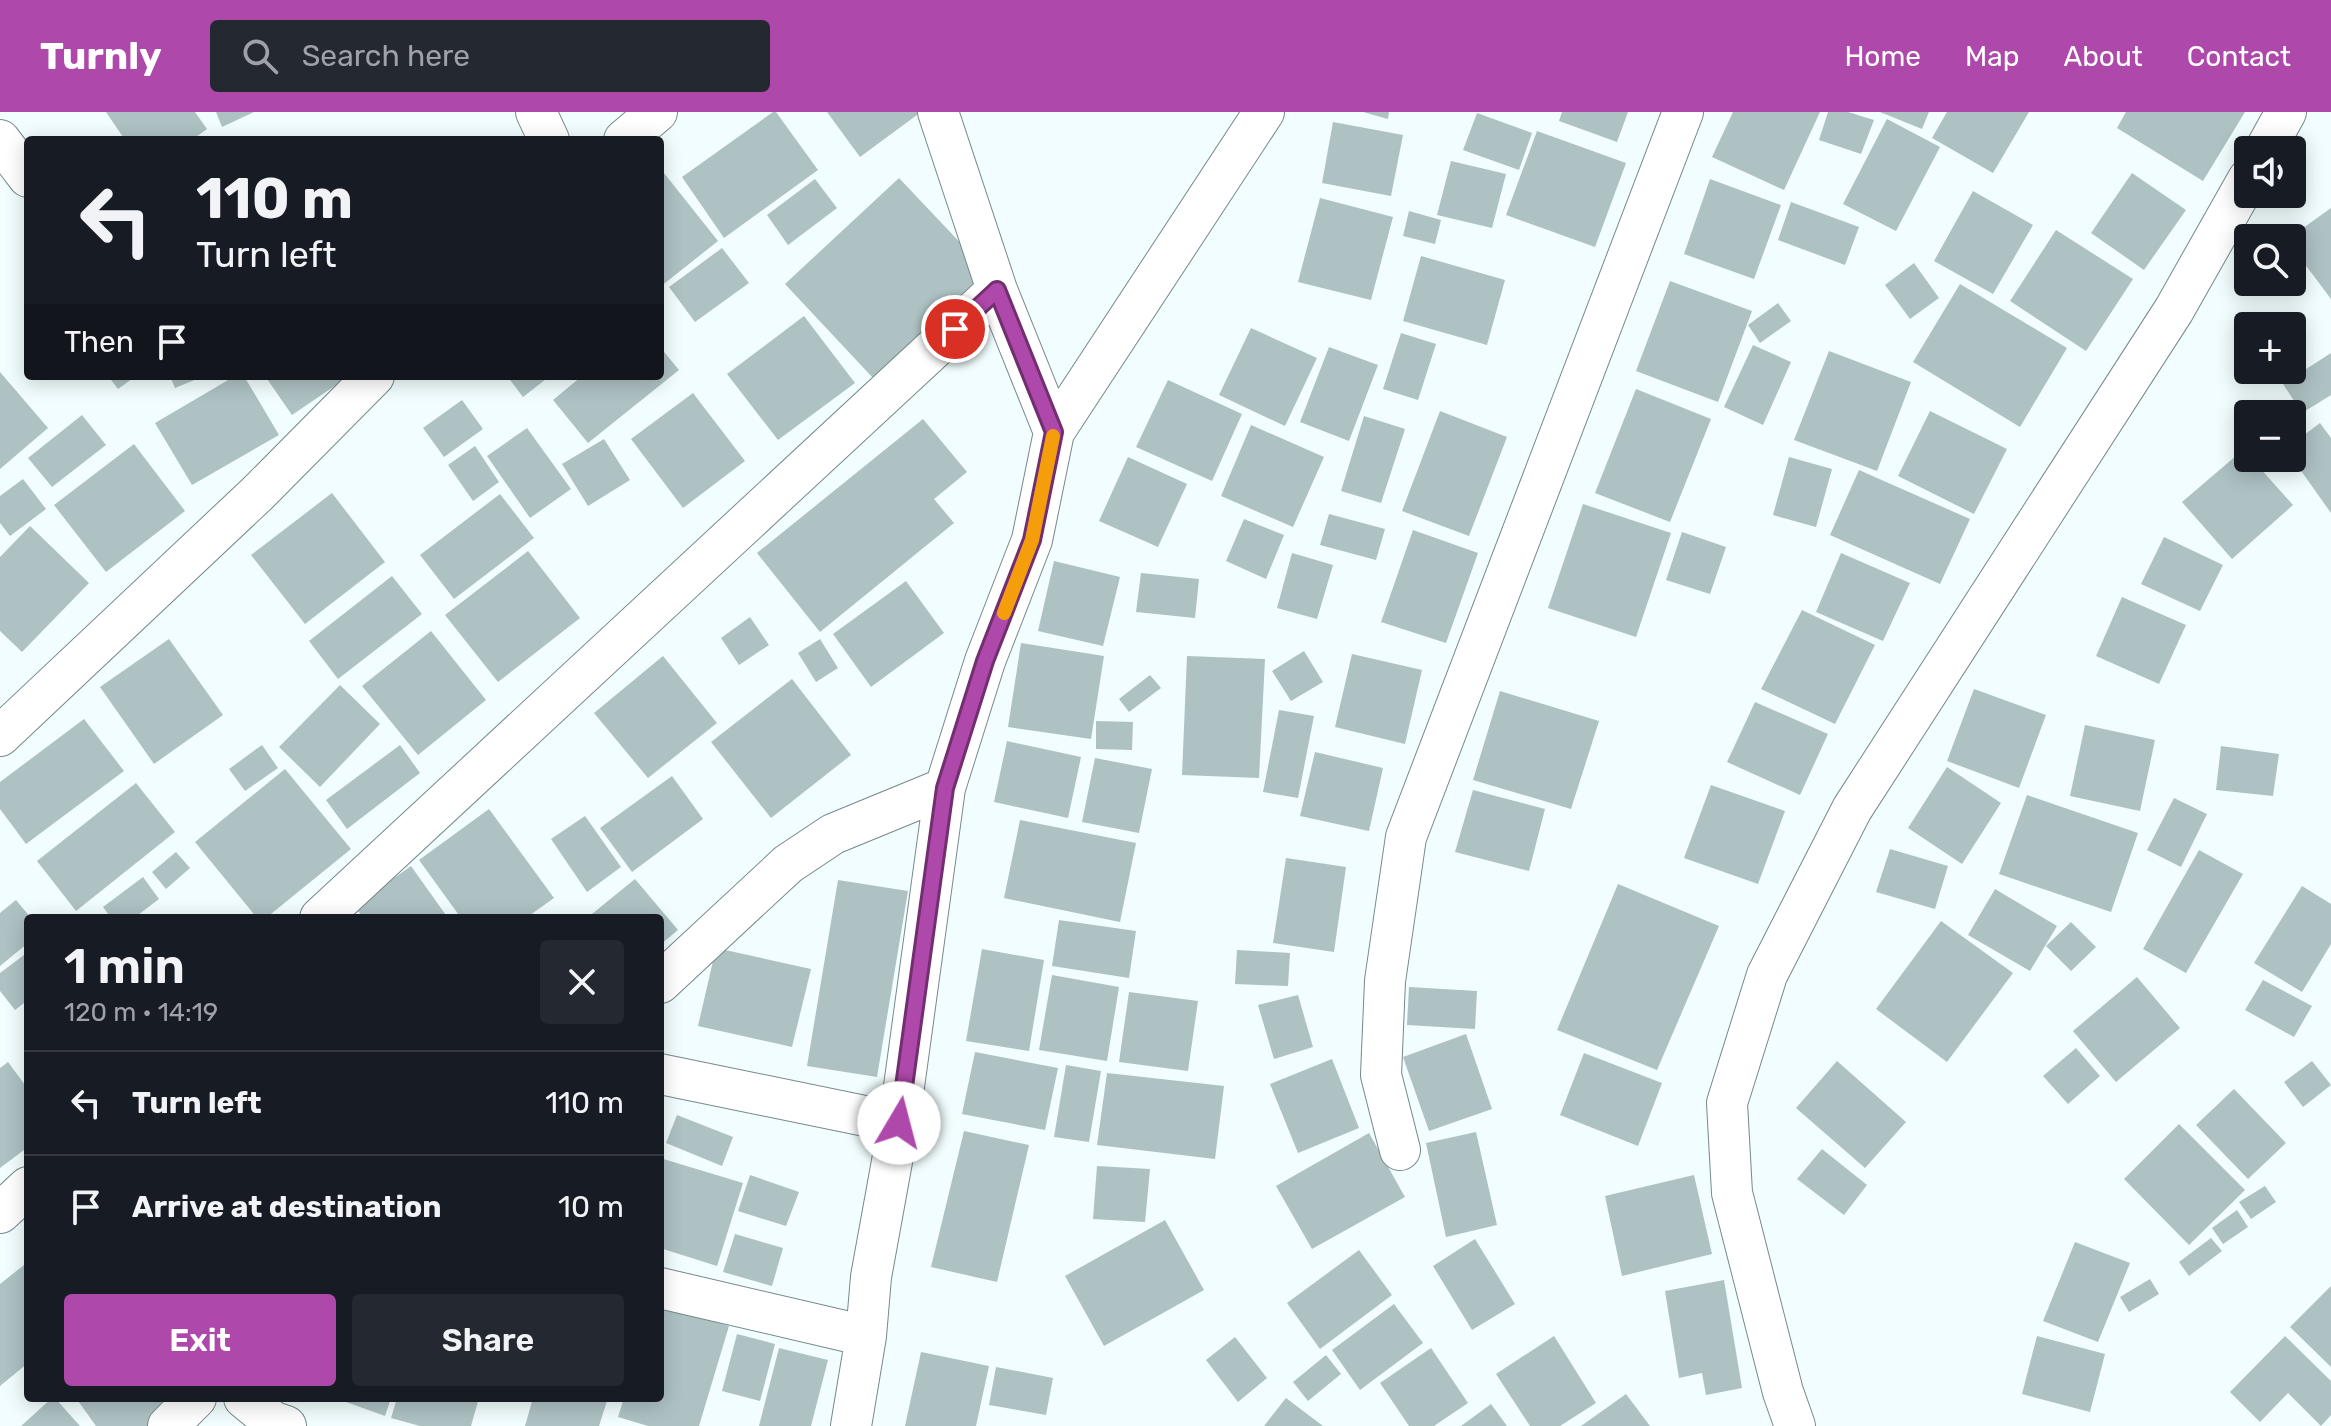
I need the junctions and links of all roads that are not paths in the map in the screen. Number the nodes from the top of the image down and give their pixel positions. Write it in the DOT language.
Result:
graph roads {
  1 [pos="536,112"];
  2 [pos="657,112"];
  3 [pos="938,112"];
  4 [pos="1264,112"];
  5 [pos="1683,112"];
  6 [pos="2286,112"];
  7 [pos="547,136"];
  8 [pos="629,136"];
  9 [pos="2273,136"];
  10 [pos="0,140"];
  11 [pos="24,172"];
  12 [pos="2234,204"];
  13 [pos="997,290"];
  14 [pos="370,380"];
  15 [pos="1054,432"];
  16 [pos="0,736"];
  17 [pos="945,788"];
  18 [pos="324,914"];
  19 [pos="664,979"];
  20 [pos="664,1075"];
  21 [pos="899,1123"];
  22 [pos="1400,1150"];
  23 [pos="24,1191"];
  24 [pos="0,1213"];
  25 [pos="664,1289"];
  26 [pos="866,1336"];
  27 [pos="192,1402"];
  28 [pos="249,1402"];
  29 [pos="168,1426"];
  30 [pos="286,1426"];
  31 [pos="851,1426"];
  32 [pos="1795,1426"];
  1 -- 7 [label="street"];
  2 -- 8 [label="street"];
  3 -- 13 [label="street"];
  4 -- 15 [label="street"];
  5 -- 22 [label="street"];
  6 -- 9 [label="street"];
  10 -- 11 [label="street"];
  12 -- 32 [label="street"];
  13 -- 15 [label="street"];
  13 -- 18 [label="street"];
  14 -- 16 [label="street"];
  15 -- 17 [label="street"];
  17 -- 19 [label="street"];
  17 -- 21 [label="street"];
  20 -- 21 [label="street"];
  21 -- 26 [label="street"];
  23 -- 24 [label="street"];
  25 -- 26 [label="street"];
  26 -- 31 [label="street"];
  27 -- 29 [label="street"];
  28 -- 30 [label="street"];
}
